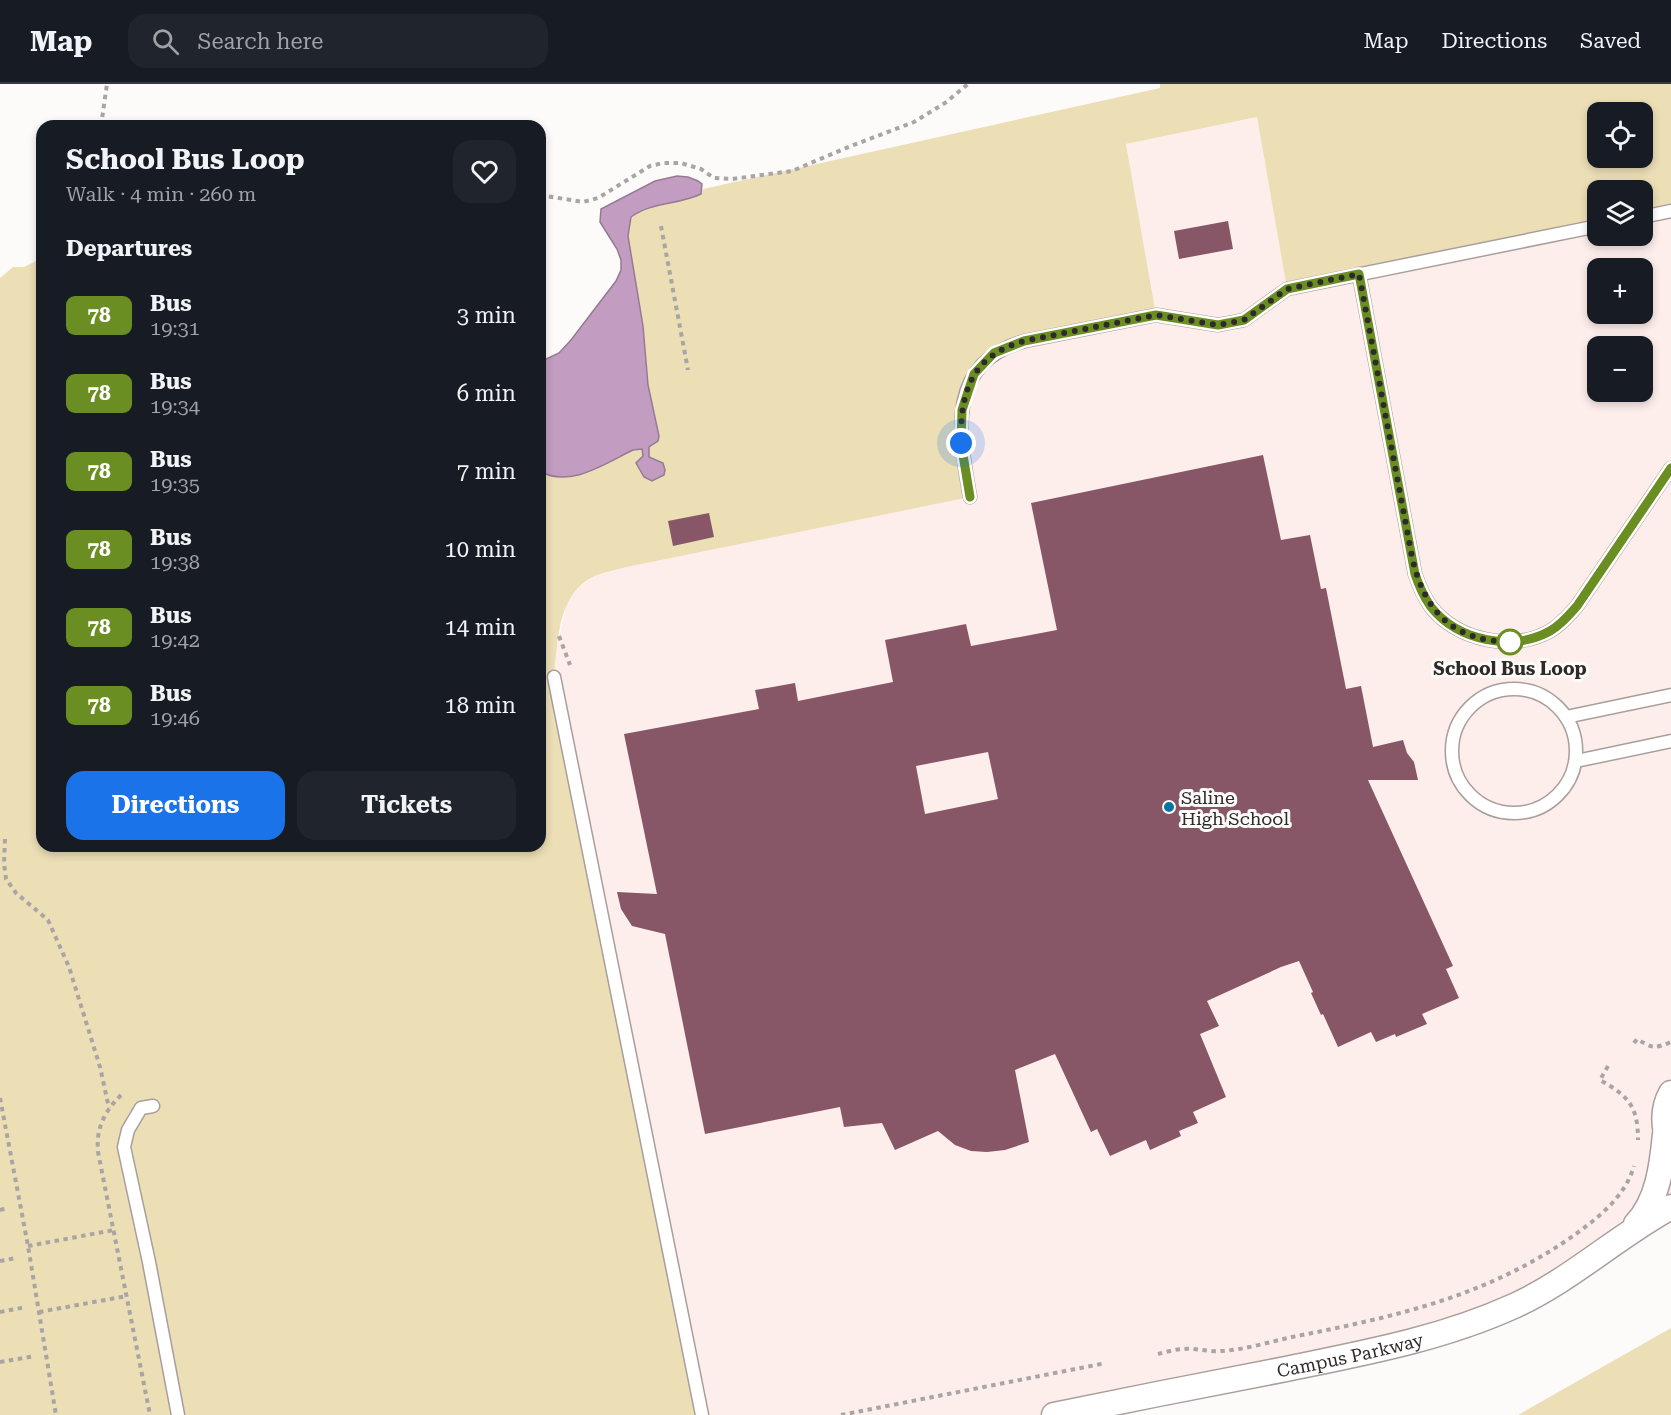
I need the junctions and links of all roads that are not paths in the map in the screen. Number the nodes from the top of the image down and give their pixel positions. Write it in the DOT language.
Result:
graph roads {
  1 [pos="1671,211"];
  2 [pos="1653,215"];
  3 [pos="1587,228"];
  4 [pos="1359,274"];
  5 [pos="1671,468"];
  6 [pos="970,497"];
  7 [pos="554,677"];
  8 [pos="1671,695"];
  9 [pos="1566,717"];
  10 [pos="1671,741"];
  11 [pos="1576,761"];
  12 [pos="1671,1093"];
  13 [pos="153,1107"];
  14 [pos="1668,1142"];
  15 [pos="1671,1207"];
  16 [pos="1623,1237"];
  17 [pos="178,1415"];
  18 [pos="702,1415"];
  19 [pos="1054,1415"];
  1 -- 2 [label="lane"];
  3 -- 4 [label="lane"];
  4 -- 5 [label="lane"];
  4 -- 6 [label="lane"];
  7 -- 18 [label="lane"];
  8 -- 9 [label="lane"];
  9 -- 11 [label="lane"];
  9 -- 11 [label="lane"];
  10 -- 11 [label="lane"];
  12 -- 14 [label="street, Campus Parkway"];
  13 -- 17 [label="lane"];
  14 -- 16 [label="street, Campus Parkway"];
  15 -- 16 [label="street, Campus Parkway"];
  16 -- 19 [label="street, Campus Parkway"];
}
